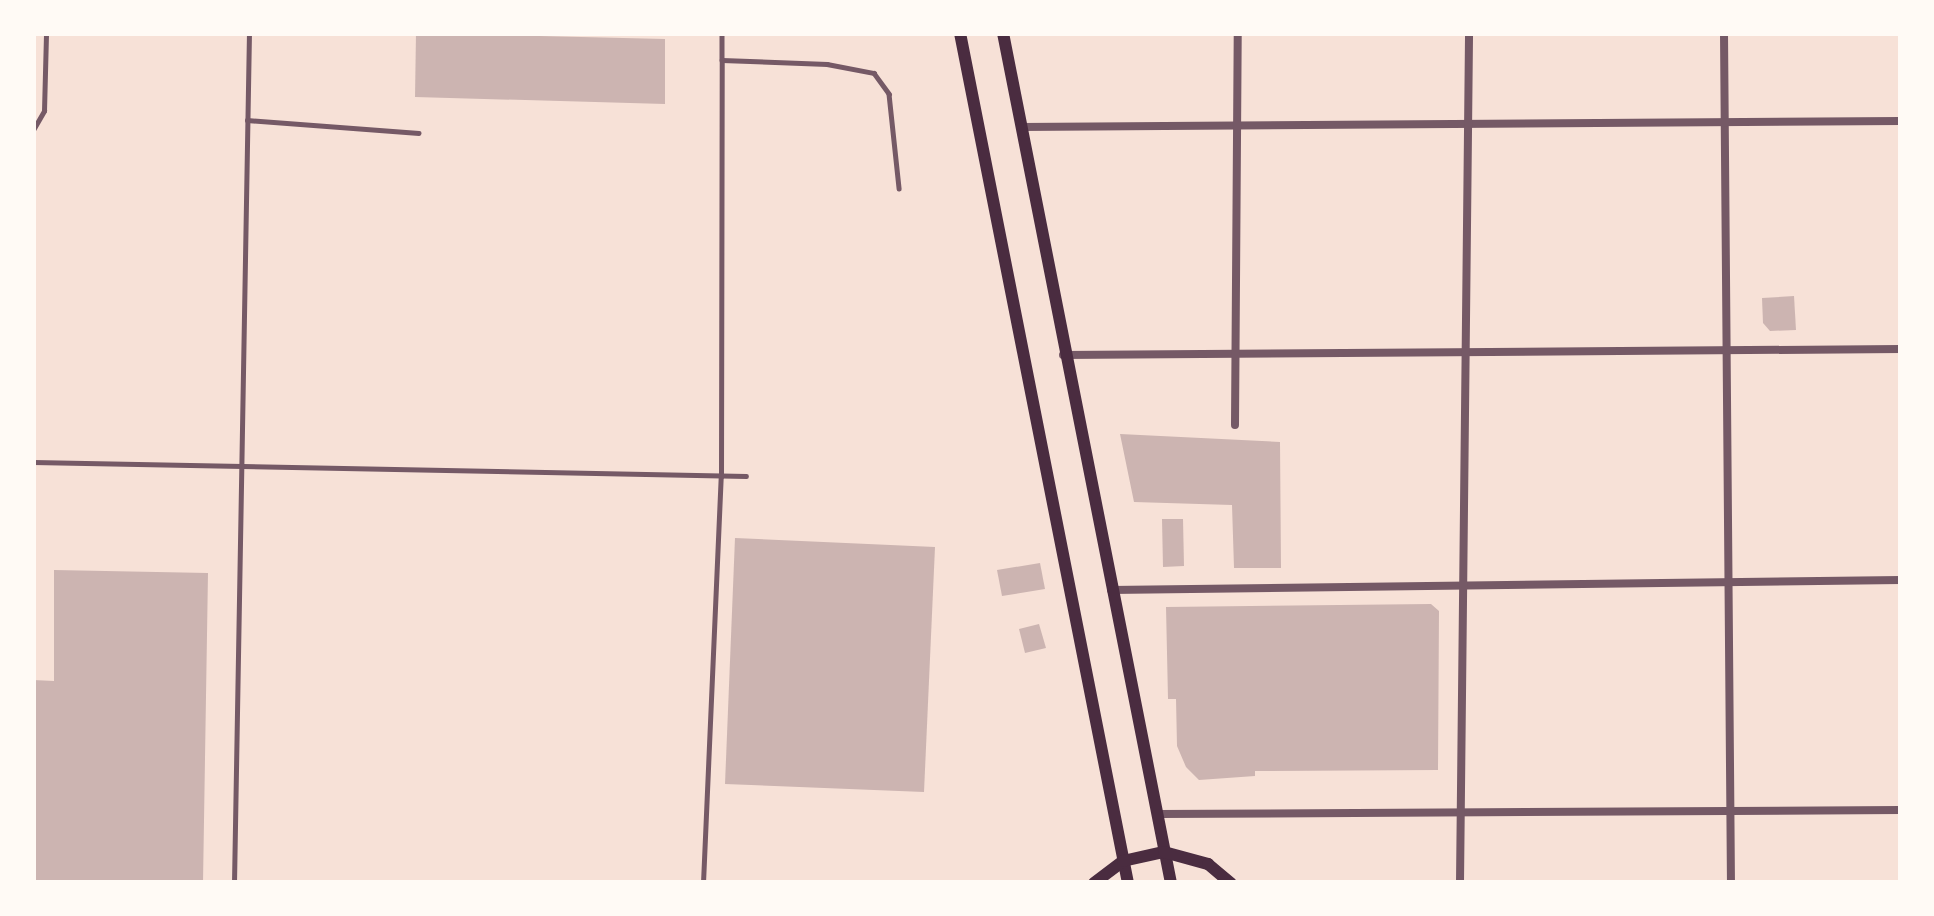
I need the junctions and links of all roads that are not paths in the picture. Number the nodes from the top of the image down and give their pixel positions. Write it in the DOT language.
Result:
graph roads {
  1 [pos="249,33"];
  2 [pos="722,33"];
  3 [pos="960,33"];
  4 [pos="1003,33"];
  5 [pos="1238,33"];
  6 [pos="1469,33"];
  7 [pos="1724,33"];
  8 [pos="46,36"];
  9 [pos="33,39"];
  10 [pos="722,60"];
  11 [pos="247,120"];
  12 [pos="1725,122"];
  13 [pos="1901,122"];
  14 [pos="1468,124"];
  15 [pos="1234,125"];
  16 [pos="1021,127"];
  17 [pos="33,130"];
  18 [pos="419,133"];
  19 [pos="899,188"];
  20 [pos="1901,349"];
  21 [pos="1727,350"];
  22 [pos="1466,352"];
  23 [pos="1235,354"];
  24 [pos="1064,355"];
  25 [pos="1235,425"];
  26 [pos="33,462"];
  27 [pos="241,464"];
  28 [pos="746,476"];
  29 [pos="721,477"];
  30 [pos="1901,580"];
  31 [pos="1729,583"];
  32 [pos="1463,586"];
  33 [pos="1110,590"];
  34 [pos="1460,808"];
  35 [pos="1731,809"];
  36 [pos="1901,809"];
  37 [pos="1156,814"];
  38 [pos="1164,852"];
  39 [pos="1123,861"];
  40 [pos="234,883"];
  41 [pos="703,883"];
  42 [pos="1094,883"];
  43 [pos="1128,883"];
  44 [pos="1171,883"];
  45 [pos="1232,883"];
  46 [pos="1460,883"];
  47 [pos="1732,883"];
  1 -- 11 [label="lane"];
  2 -- 10 [label="lane"];
  3 -- 39 [label="main road"];
  4 -- 16 [label="main road"];
  5 -- 15 [label="street"];
  6 -- 14 [label="street"];
  7 -- 12 [label="street"];
  8 -- 9 [label="lane"];
  8 -- 17 [label="lane"];
  10 -- 19 [label="lane"];
  10 -- 29 [label="lane"];
  11 -- 18 [label="lane"];
  11 -- 27 [label="lane"];
  12 -- 13 [label="street"];
  12 -- 14 [label="street"];
  12 -- 21 [label="street"];
  14 -- 15 [label="street"];
  14 -- 22 [label="street"];
  15 -- 16 [label="street"];
  15 -- 23 [label="street"];
  16 -- 24 [label="main road"];
  20 -- 21 [label="street"];
  21 -- 22 [label="street"];
  21 -- 31 [label="street"];
  22 -- 23 [label="street"];
  22 -- 32 [label="street"];
  23 -- 24 [label="street"];
  23 -- 25 [label="street"];
  24 -- 33 [label="main road"];
  26 -- 27 [label="lane"];
  27 -- 29 [label="lane"];
  27 -- 40 [label="lane"];
  28 -- 29 [label="lane"];
  29 -- 41 [label="lane"];
  30 -- 31 [label="street"];
  31 -- 32 [label="street"];
  31 -- 35 [label="street"];
  32 -- 33 [label="street"];
  32 -- 34 [label="street"];
  33 -- 37 [label="main road"];
  34 -- 35 [label="street"];
  34 -- 37 [label="street"];
  34 -- 46 [label="street"];
  35 -- 36 [label="street"];
  35 -- 47 [label="street"];
  37 -- 38 [label="main road"];
  38 -- 39 [label="main road"];
  38 -- 44 [label="main road"];
  38 -- 45 [label="main road"];
  39 -- 42 [label="main road"];
  39 -- 43 [label="main road"];
}
